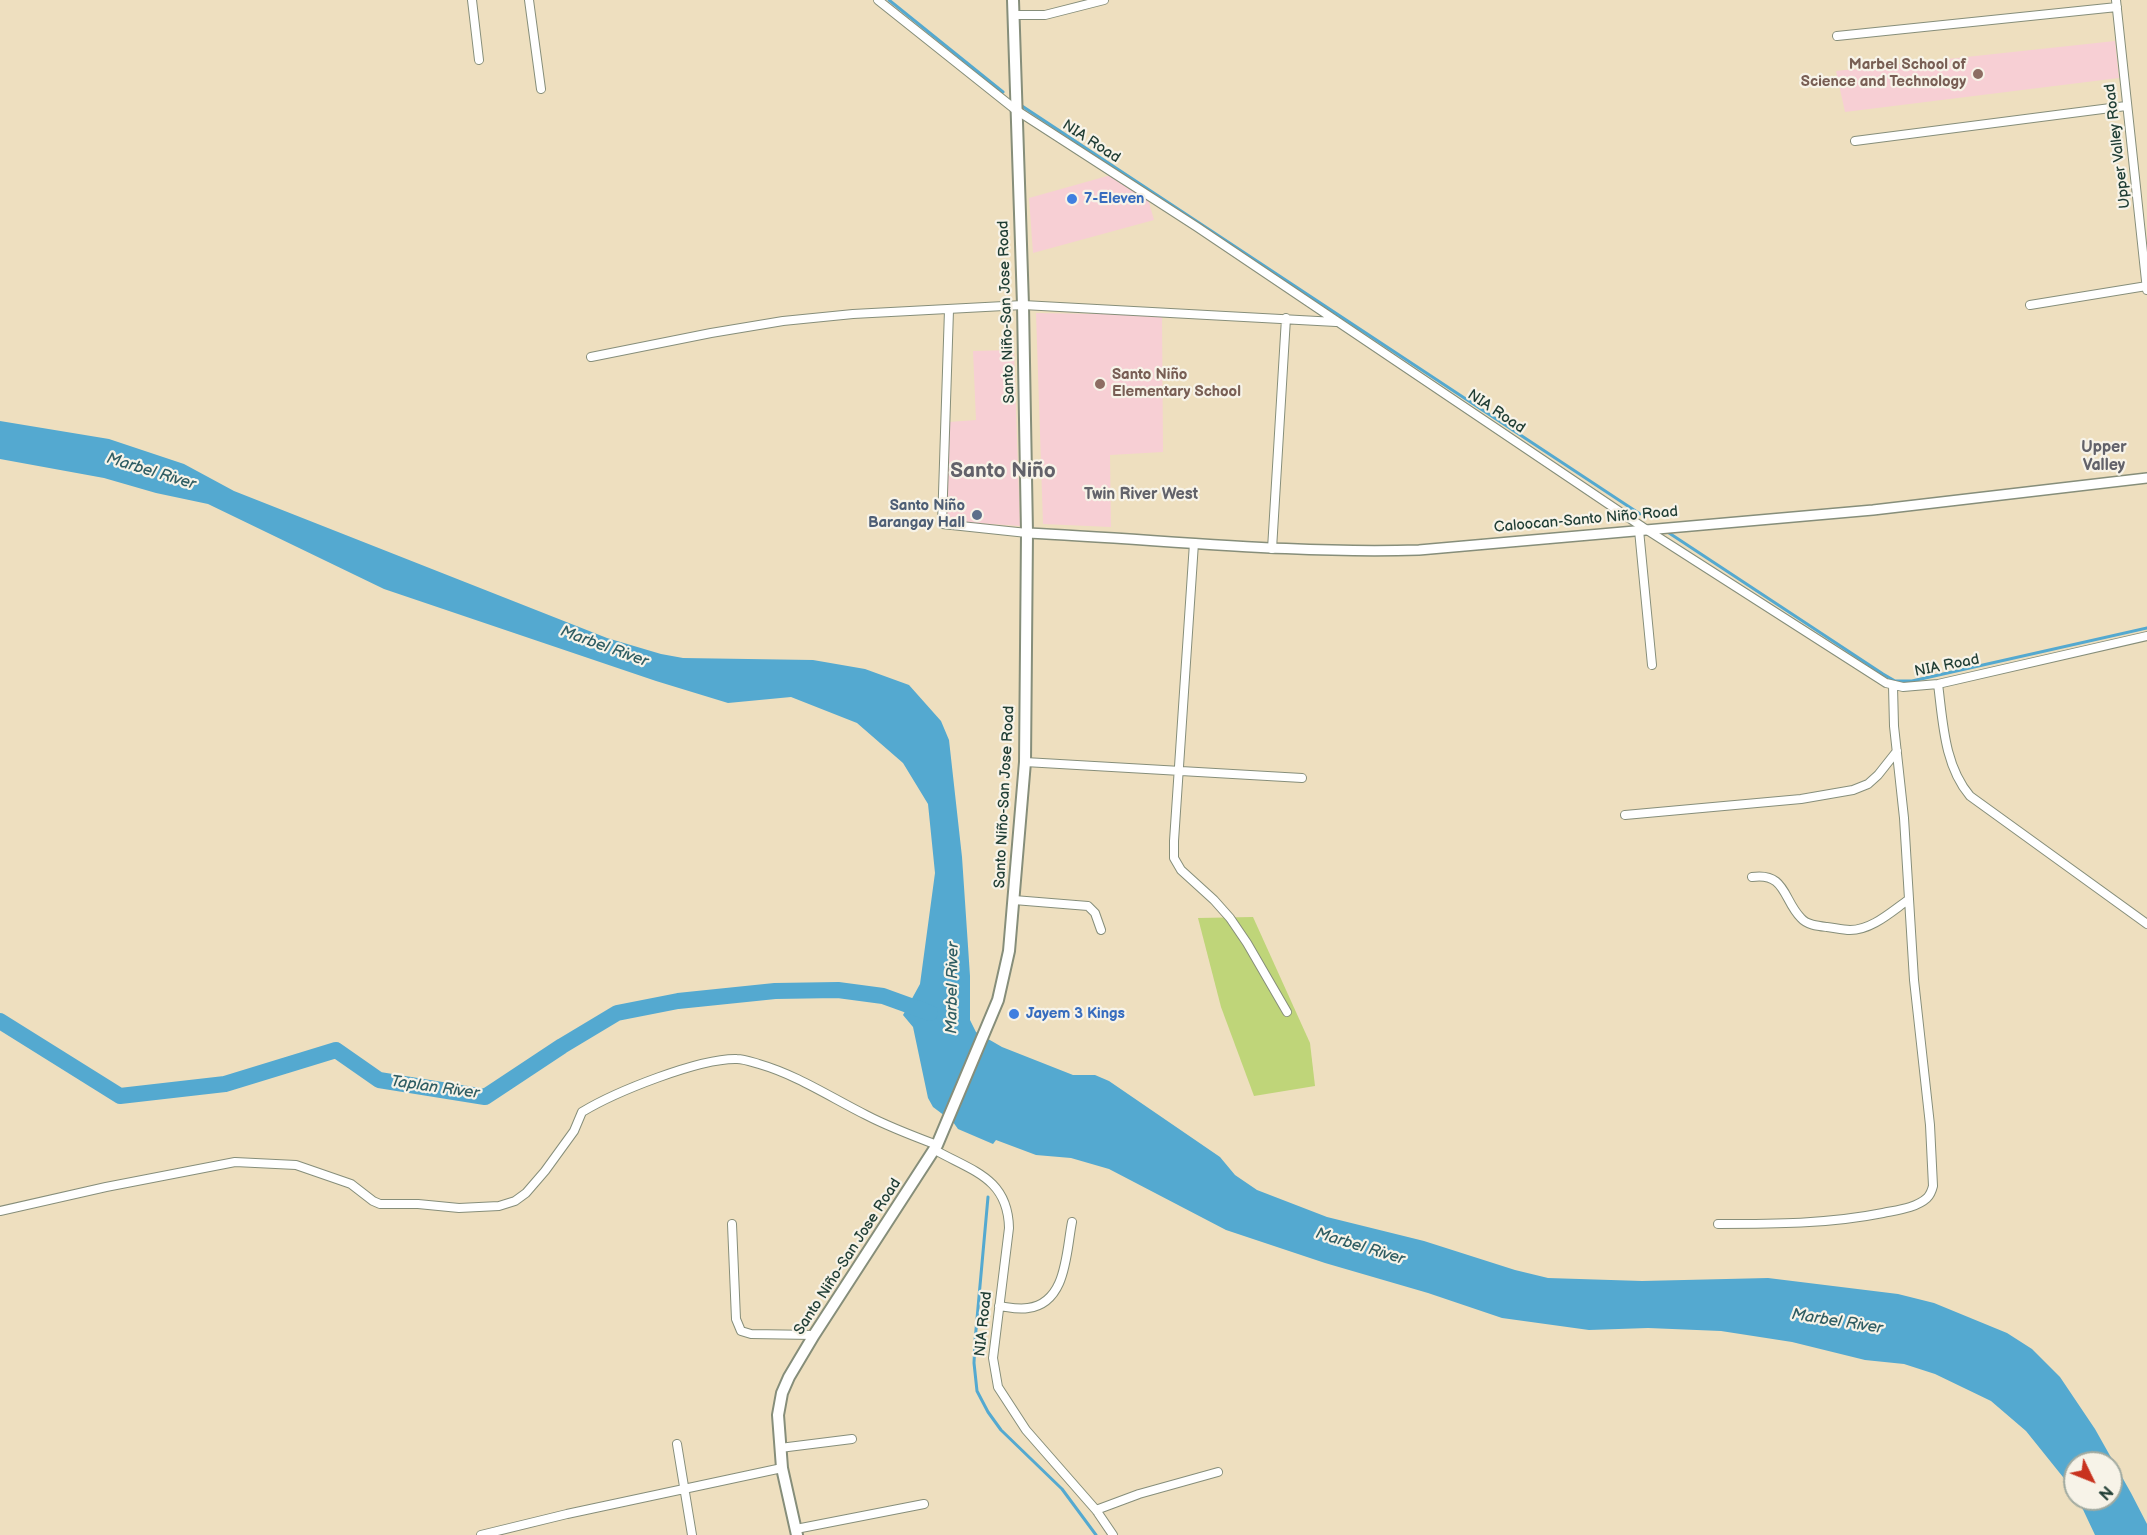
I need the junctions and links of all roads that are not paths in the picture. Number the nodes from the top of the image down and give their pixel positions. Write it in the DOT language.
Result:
graph roads {
  1 [pos="472,0"];
  2 [pos="529,0"];
  3 [pos="879,0"];
  4 [pos="1013,0"];
  5 [pos="1104,0"];
  6 [pos="2116,3"];
  7 [pos="1013,15"];
  8 [pos="1837,36"];
  9 [pos="480,60"];
  10 [pos="542,89"];
  11 [pos="2126,106"];
  12 [pos="1016,111"];
  13 [pos="1855,141"];
  14 [pos="2145,242"];
  15 [pos="2147,288"];
  16 [pos="1023,305"];
  17 [pos="2030,305"];
  18 [pos="949,310"];
  19 [pos="1286,318"];
  20 [pos="1337,322"];
  21 [pos="591,357"];
  22 [pos="2147,478"];
  23 [pos="1643,530"];
  24 [pos="1027,533"];
  25 [pos="1194,543"];
  26 [pos="1272,549"];
  27 [pos="2147,636"];
  28 [pos="1652,665"];
  29 [pos="1938,684"];
  30 [pos="1893,686"];
  31 [pos="1897,751"];
  32 [pos="1025,762"];
  33 [pos="1179,771"];
  34 [pos="1302,778"];
  35 [pos="1625,815"];
  36 [pos="1752,877"];
  37 [pos="1014,900"];
  38 [pos="1908,900"];
  39 [pos="2147,924"];
  40 [pos="1101,930"];
  41 [pos="1287,1012"];
  42 [pos="936,1148"];
  43 [pos="0,1210"];
  44 [pos="1072,1222"];
  45 [pos="732,1224"];
  46 [pos="1718,1224"];
  47 [pos="999,1306"];
  48 [pos="814,1335"];
  49 [pos="852,1439"];
  50 [pos="677,1444"];
  51 [pos="780,1448"];
  52 [pos="782,1468"];
  53 [pos="1218,1472"];
  54 [pos="683,1489"];
  55 [pos="924,1504"];
  56 [pos="1096,1510"];
  57 [pos="796,1532"];
  58 [pos="481,1535"];
  59 [pos="692,1535"];
  60 [pos="1113,1535"];
  1 -- 9 [label="street"];
  2 -- 10 [label="street"];
  3 -- 12 [label="street, NIA Road"];
  4 -- 7 [label="main road, Santo Niño-San Jose Road"];
  5 -- 7 [label="street"];
  6 -- 8 [label="street"];
  6 -- 11 [label="street, Upper Valley Road"];
  7 -- 12 [label="main road, Santo Niño-San Jose Road"];
  11 -- 13 [label="street"];
  11 -- 14 [label="street, Upper Valley Road"];
  12 -- 16 [label="main road, Santo Niño-San Jose Road"];
  12 -- 20 [label="street, NIA Road"];
  14 -- 15 [label="street, Upper Valley Road"];
  15 -- 17 [label="street"];
  16 -- 18 [label="street"];
  16 -- 19 [label="street"];
  16 -- 24 [label="main road, Santo Niño-San Jose Road"];
  18 -- 21 [label="street"];
  18 -- 24 [label="street"];
  19 -- 20 [label="street"];
  19 -- 26 [label="street"];
  20 -- 23 [label="street, NIA Road"];
  22 -- 23 [label="street, Caloocan-Santo Niño Road"];
  23 -- 26 [label="street, Caloocan-Santo Niño Road"];
  23 -- 28 [label="street"];
  23 -- 30 [label="street, NIA Road"];
  24 -- 25 [label="street, Caloocan-Santo Niño Road"];
  24 -- 32 [label="main road, Santo Niño-San Jose Road"];
  25 -- 26 [label="street, Caloocan-Santo Niño Road"];
  25 -- 33 [label="street"];
  27 -- 29 [label="street, NIA Road"];
  29 -- 30 [label="street, NIA Road"];
  29 -- 39 [label="street"];
  30 -- 31 [label="street"];
  31 -- 35 [label="street"];
  31 -- 38 [label="street"];
  32 -- 33 [label="street"];
  32 -- 37 [label="main road, Santo Niño-San Jose Road"];
  33 -- 34 [label="street"];
  33 -- 41 [label="street"];
  36 -- 38 [label="street"];
  37 -- 40 [label="street"];
  37 -- 42 [label="main road, Santo Niño-San Jose Road"];
  38 -- 46 [label="street"];
  42 -- 43 [label="street, NIA Road"];
  42 -- 47 [label="street, NIA Road"];
  42 -- 48 [label="main road, Santo Niño-San Jose Road"];
  44 -- 47 [label="street"];
  45 -- 48 [label="street"];
  47 -- 56 [label="street, NIA Road"];
  48 -- 51 [label="main road, Santo Niño-San Jose Road"];
  49 -- 51 [label="street"];
  50 -- 54 [label="street"];
  51 -- 52 [label="main road, Santo Niño-San Jose Road"];
  52 -- 54 [label="street"];
  52 -- 57 [label="main road, Santo Niño-San Jose Road"];
  53 -- 56 [label="street"];
  54 -- 58 [label="street"];
  54 -- 59 [label="street"];
  55 -- 57 [label="street"];
  56 -- 60 [label="street, NIA Road"];
}
